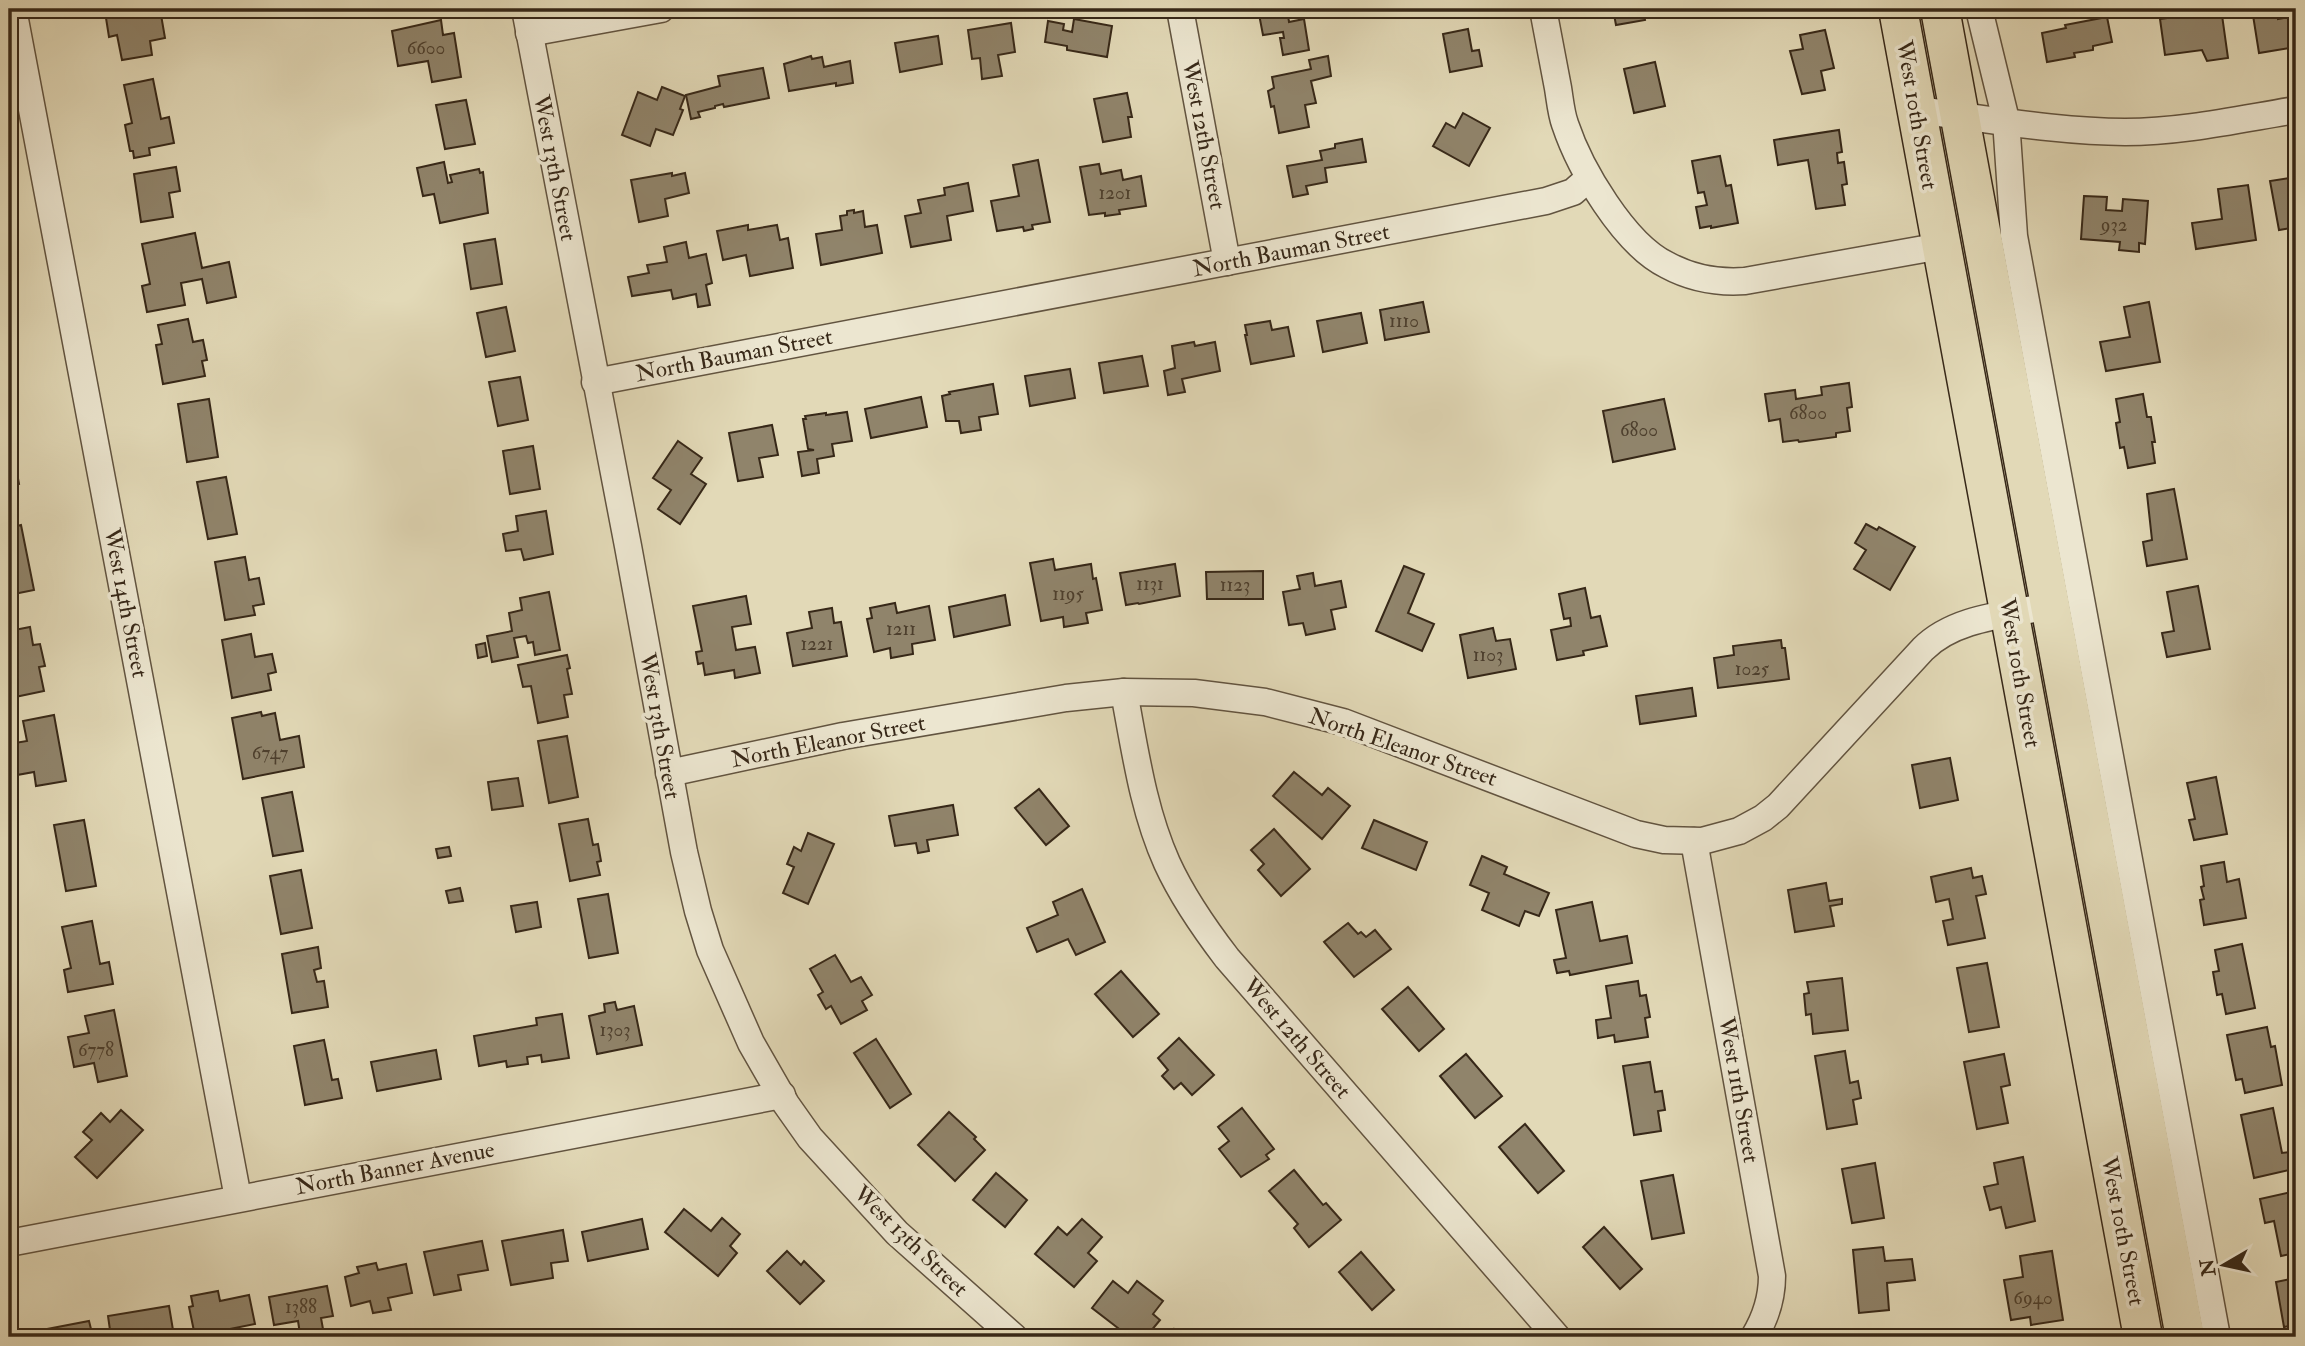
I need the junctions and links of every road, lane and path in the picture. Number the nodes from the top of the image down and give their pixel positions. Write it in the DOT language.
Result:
graph roads {
  1 [pos="13,9"];
  2 [pos="661,9"];
  3 [pos="1180,9"];
  4 [pos="1543,9"];
  5 [pos="1898,9"];
  6 [pos="1940,9"];
  7 [pos="1979,9"];
  8 [pos="527,21"];
  9 [pos="1916,110"];
  10 [pos="2296,110"];
  11 [pos="1960,115"];
  12 [pos="2006,120"];
  13 [pos="1589,178"];
  14 [pos="1941,246"];
  15 [pos="1227,262"];
  16 [pos="595,382"];
  17 [pos="2050,607"];
  18 [pos="2010,615"];
  19 [pos="1124,692"];
  20 [pos="668,772"];
  21 [pos="1694,841"];
  22 [pos="782,1095"];
  23 [pos="238,1198"];
  24 [pos="9,1243"];
  25 [pos="1014,1337"];
  26 [pos="1556,1337"];
  27 [pos="1754,1337"];
  28 [pos="2143,1337"];
  29 [pos="2185,1337"];
  30 [pos="2217,1337"];
  1 -- 23 [label="street, West 14th Street"];
  2 -- 8 [label="street"];
  3 -- 15 [label="street, West 12th Street"];
  4 -- 13 [label="street"];
  5 -- 9 [label="main road, West 10th Street"];
  6 -- 11 [label="main road, West 10th Street"];
  7 -- 12 [label="street"];
  8 -- 16 [label="street, West 13th Street"];
  9 -- 11 [label="street"];
  9 -- 14 [label="main road, West 10th Street"];
  10 -- 12 [label="street"];
  11 -- 12 [label="street"];
  11 -- 17 [label="main road, West 10th Street"];
  12 -- 30 [label="street"];
  13 -- 14 [label="street"];
  13 -- 15 [label="street, North Bauman Street"];
  14 -- 18 [label="main road, West 10th Street"];
  15 -- 16 [label="street, North Bauman Street"];
  16 -- 20 [label="street, West 13th Street"];
  17 -- 18 [label="street, North Eleanor Street"];
  17 -- 29 [label="main road, West 10th Street"];
  18 -- 21 [label="street, North Eleanor Street"];
  18 -- 28 [label="main road, West 10th Street"];
  19 -- 20 [label="street, North Eleanor Street"];
  19 -- 21 [label="street, North Eleanor Street"];
  19 -- 26 [label="street, West 12th Street"];
  20 -- 22 [label="street, West 13th Street"];
  21 -- 27 [label="street, West 11th Street"];
  22 -- 23 [label="street, North Banner Avenue"];
  22 -- 25 [label="street, West 13th Street"];
  23 -- 24 [label="street, North Banner Avenue"];
}
